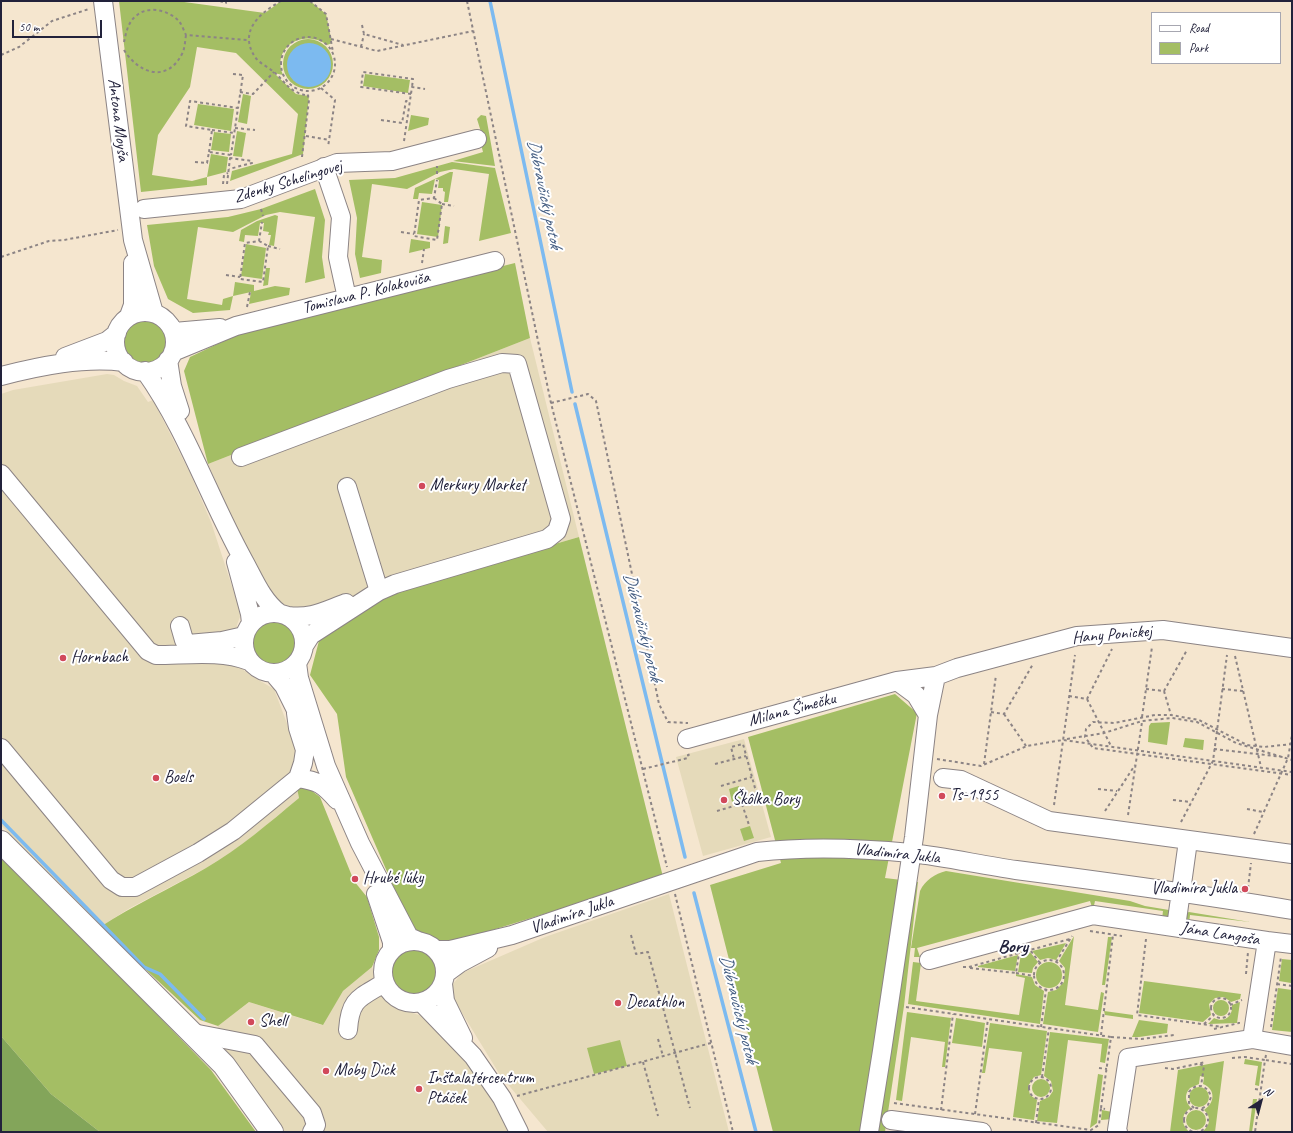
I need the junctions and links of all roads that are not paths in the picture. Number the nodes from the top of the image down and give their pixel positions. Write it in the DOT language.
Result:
graph roads {
  1 [pos="99,4"];
  2 [pos="477,139"];
  3 [pos="324,167"];
  4 [pos="144,210"];
  5 [pos="127,234"];
  6 [pos="495,261"];
  7 [pos="346,298"];
  8 [pos="154,313"];
  9 [pos="129,316"];
  10 [pos="236,326"];
  11 [pos="174,332"];
  12 [pos="117,333"];
  13 [pos="171,356"];
  14 [pos="124,362"];
  15 [pos="40,367"];
  16 [pos="145,371"];
  17 [pos="1,376"];
  18 [pos="194,455"];
  19 [pos="241,457"];
  20 [pos="1,474"];
  21 [pos="347,487"];
  22 [pos="226,528"];
  23 [pos="376,593"];
  24 [pos="284,615"];
  25 [pos="180,626"];
  26 [pos="247,630"];
  27 [pos="304,646"];
  28 [pos="1292,648"];
  29 [pos="249,661"];
  30 [pos="297,663"];
  31 [pos="273,673"];
  32 [pos="936,676"];
  33 [pos="897,682"];
  34 [pos="296,713"];
  35 [pos="928,715"];
  36 [pos="688,731"];
  37 [pos="1,748"];
  38 [pos="323,758"];
  39 [pos="298,778"];
  40 [pos="943,778"];
  41 [pos="347,812"];
  42 [pos="1188,840"];
  43 [pos="1,842"];
  44 [pos="360,843"];
  45 [pos="911,853"];
  46 [pos="1292,854"];
  47 [pos="1180,892"];
  48 [pos="1292,910"];
  49 [pos="1176,927"];
  50 [pos="512,936"];
  51 [pos="418,941"];
  52 [pos="1273,941"];
  53 [pos="392,950"];
  54 [pos="436,950"];
  55 [pos="929,960"];
  56 [pos="444,979"];
  57 [pos="384,983"];
  58 [pos="421,1002"];
  59 [pos="348,1030"];
  60 [pos="193,1033"];
  61 [pos="1260,1041"];
  62 [pos="1292,1046"];
  63 [pos="473,1056"];
  64 [pos="509,1097"];
  65 [pos="891,1120"];
  66 [pos="1115,1131"];
  67 [pos="272,1132"];
  68 [pos="312,1132"];
  69 [pos="519,1132"];
  70 [pos="533,1132"];
  71 [pos="869,1132"];
  72 [pos="982,1132"];
  1 -- 5 [label="street, Antona Moyša"];
  2 -- 3 [label="street, Zdenky Schelingovej"];
  3 -- 4 [label="street, Zdenky Schelingovej"];
  3 -- 7 [label="street"];
  5 -- 8 [label="street, Antona Moyša"];
  5 -- 9 [label="street, Antona Moyša"];
  6 -- 7 [label="street, Tomislava P. Kolakoviča"];
  7 -- 10 [label="street, Tomislava P. Kolakoviča"];
  8 -- 9 [label="street"];
  8 -- 11 [label="street"];
  9 -- 12 [label="street"];
  10 -- 11 [label="street, Tomislava P. Kolakoviča"];
  10 -- 13 [label="street, Tomislava P. Kolakoviča"];
  11 -- 13 [label="street"];
  12 -- 14 [label="street"];
  12 -- 15 [label="street"];
  13 -- 16 [label="street"];
  13 -- 18 [label="street"];
  14 -- 15 [label="street"];
  14 -- 16 [label="street"];
  15 -- 17 [label="street"];
  16 -- 18 [label="street"];
  18 -- 22 [label="street"];
  19 -- 23 [label="street"];
  20 -- 29 [label="street"];
  21 -- 23 [label="street"];
  22 -- 24 [label="street"];
  22 -- 26 [label="street"];
  23 -- 24 [label="street"];
  23 -- 27 [label="street"];
  24 -- 26 [label="street"];
  24 -- 27 [label="street"];
  25 -- 26 [label="street"];
  26 -- 29 [label="street"];
  27 -- 30 [label="street"];
  28 -- 32 [label="street, Hany Ponickej"];
  29 -- 31 [label="street"];
  30 -- 31 [label="street"];
  30 -- 38 [label="street"];
  31 -- 34 [label="street"];
  32 -- 33 [label="street, Milana Šimečku"];
  32 -- 35 [label="street"];
  33 -- 35 [label="street"];
  33 -- 36 [label="street, Milana Šimečku"];
  34 -- 38 [label="street"];
  34 -- 39 [label="street"];
  35 -- 45 [label="street"];
  37 -- 39 [label="street"];
  38 -- 41 [label="street"];
  39 -- 41 [label="street"];
  40 -- 42 [label="street"];
  41 -- 44 [label="street"];
  42 -- 46 [label="street"];
  42 -- 47 [label="street"];
  43 -- 60 [label="main road"];
  44 -- 51 [label="street"];
  44 -- 53 [label="street"];
  45 -- 47 [label="street, Vladimíra Jukla"];
  45 -- 50 [label="street, Vladimíra Jukla"];
  45 -- 71 [label="street"];
  47 -- 48 [label="street, Vladimíra Jukla"];
  47 -- 49 [label="street"];
  49 -- 52 [label="street, Jána Langoša"];
  49 -- 55 [label="street, Jána Langoša"];
  50 -- 54 [label="street, Vladimíra Jukla"];
  50 -- 56 [label="street, Vladimíra Jukla"];
  51 -- 53 [label="street"];
  51 -- 54 [label="street"];
  52 -- 61 [label="street, Jána Langoša"];
  53 -- 57 [label="street"];
  54 -- 56 [label="street"];
  56 -- 58 [label="street"];
  56 -- 63 [label="street"];
  57 -- 58 [label="street"];
  57 -- 59 [label="street"];
  58 -- 63 [label="street"];
  60 -- 67 [label="main road"];
  60 -- 68 [label="street"];
  61 -- 62 [label="street"];
  61 -- 66 [label="street"];
  63 -- 64 [label="street"];
  64 -- 69 [label="street"];
  64 -- 70 [label="street"];
  65 -- 72 [label="street"];
}
